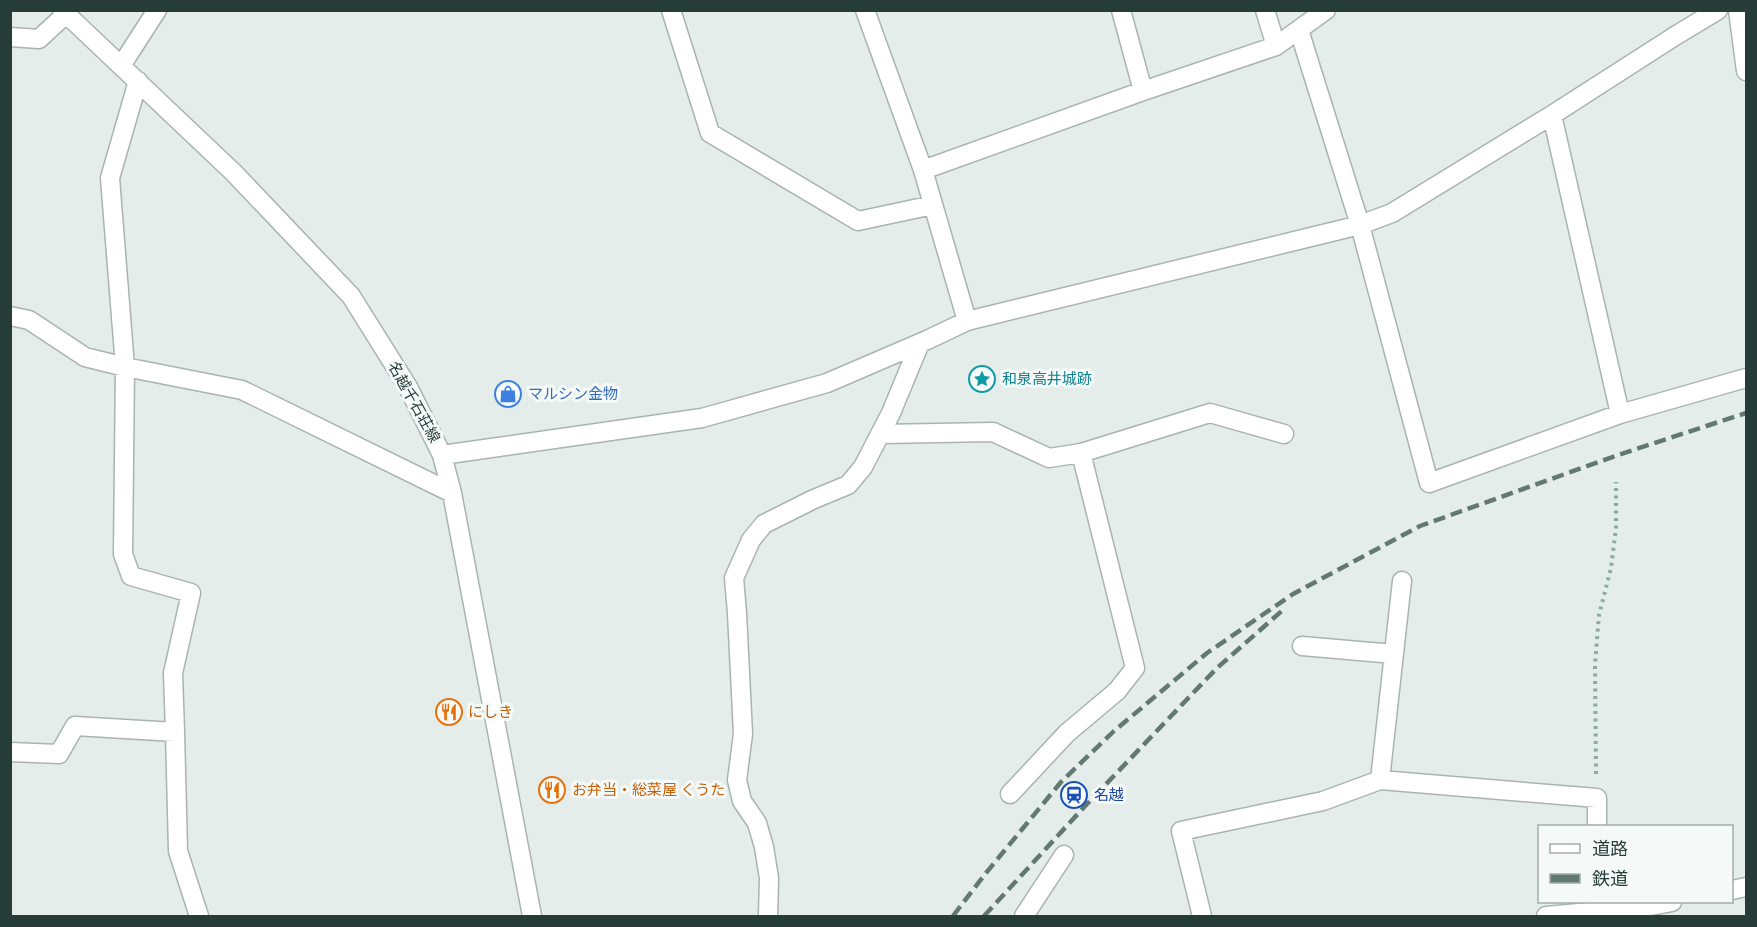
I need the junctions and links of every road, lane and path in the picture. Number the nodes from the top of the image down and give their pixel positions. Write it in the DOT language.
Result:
graph roads {
  1 [pos="157,10"];
  2 [pos="671,10"];
  3 [pos="865,10"];
  4 [pos="1121,10"];
  5 [pos="1265,10"];
  6 [pos="1326,10"];
  7 [pos="1718,10"];
  8 [pos="1738,10"];
  9 [pos="64,12"];
  10 [pos="1299,30"];
  11 [pos="10,37"];
  12 [pos="1276,46"];
  13 [pos="121,66"];
  14 [pos="1746,71"];
  15 [pos="138,81"];
  16 [pos="1143,91"];
  17 [pos="1552,115"];
  18 [pos="923,170"];
  19 [pos="933,205"];
  20 [pos="1360,225"];
  21 [pos="10,316"];
  22 [pos="967,321"];
  23 [pos="920,343"];
  24 [pos="125,367"];
  25 [pos="1746,378"];
  26 [pos="1620,414"];
  27 [pos="881,434"];
  28 [pos="1284,434"];
  29 [pos="1081,453"];
  30 [pos="442,455"];
  31 [pos="1616,482"];
  32 [pos="452,494"];
  33 [pos="1402,581"];
  34 [pos="1302,646"];
  35 [pos="1394,654"];
  36 [pos="175,732"];
  37 [pos="10,752"];
  38 [pos="1380,780"];
  39 [pos="1010,794"];
  40 [pos="1597,798"];
  41 [pos="1598,825"];
  42 [pos="1064,855"];
  43 [pos="1667,903"];
  44 [pos="1600,906"];
  45 [pos="199,916"];
  46 [pos="532,916"];
  47 [pos="768,916"];
  48 [pos="1024,916"];
  49 [pos="1202,916"];
  50 [pos="1546,916"];
  1 -- 13 [label="street"];
  2 -- 19 [label="street"];
  3 -- 18 [label="street"];
  4 -- 16 [label="street"];
  5 -- 12 [label="street"];
  6 -- 10 [label="street"];
  7 -- 17 [label="street"];
  8 -- 14 [label="street"];
  9 -- 11 [label="street"];
  9 -- 13 [label="street, 名越千石荘線"];
  10 -- 12 [label="street"];
  10 -- 20 [label="street"];
  12 -- 16 [label="street"];
  13 -- 15 [label="street, 名越千石荘線"];
  15 -- 24 [label="street"];
  15 -- 30 [label="street, 名越千石荘線"];
  16 -- 18 [label="street"];
  17 -- 20 [label="street"];
  17 -- 26 [label="street"];
  18 -- 19 [label="street"];
  19 -- 22 [label="street"];
  20 -- 22 [label="street"];
  20 -- 26 [label="street"];
  21 -- 24 [label="street"];
  22 -- 23 [label="street"];
  23 -- 27 [label="street"];
  23 -- 30 [label="street"];
  24 -- 32 [label="street"];
  24 -- 36 [label="street"];
  25 -- 26 [label="street"];
  27 -- 29 [label="street"];
  27 -- 47 [label="street"];
  28 -- 29 [label="street"];
  29 -- 39 [label="street"];
  30 -- 32 [label="street, 名越千石荘線"];
  31 -- 40 [label="path"];
  32 -- 46 [label="street, 名越千石荘線"];
  33 -- 35 [label="street"];
  34 -- 35 [label="street"];
  35 -- 38 [label="street"];
  36 -- 37 [label="street"];
  36 -- 45 [label="street"];
  38 -- 40 [label="street"];
  38 -- 49 [label="street"];
  40 -- 41 [label="street"];
  42 -- 48 [label="street"];
  43 -- 44 [label="street"];
  44 -- 50 [label="street"];
}
